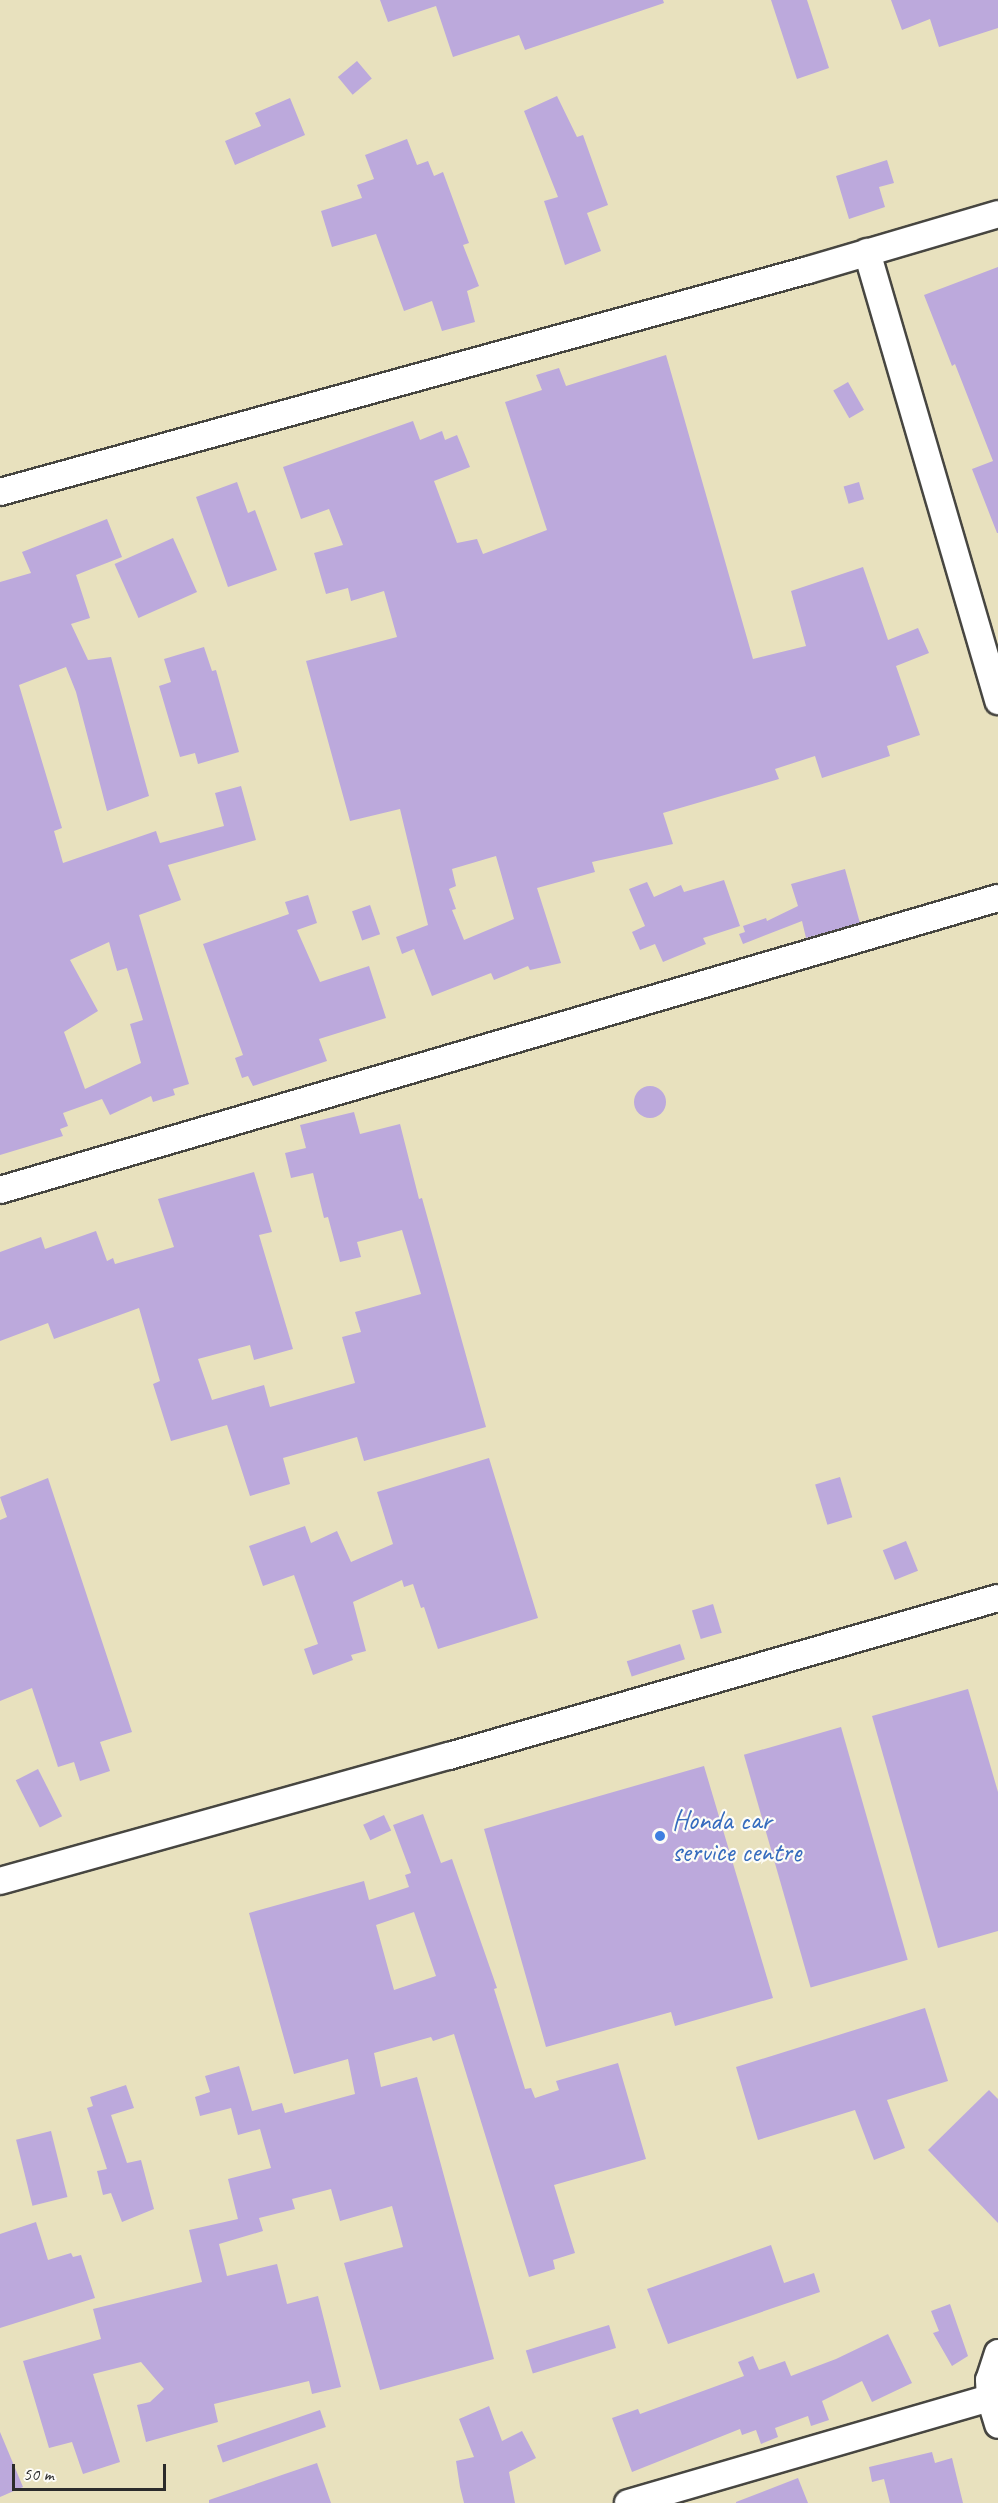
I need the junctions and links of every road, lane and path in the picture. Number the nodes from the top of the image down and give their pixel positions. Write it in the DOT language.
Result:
graph roads {
  1 [pos="998,214"];
  2 [pos="867,252"];
  3 [pos="0,492"];
  4 [pos="998,701"];
  5 [pos="998,898"];
  6 [pos="0,1190"];
  7 [pos="998,1598"];
  8 [pos="0,1881"];
  9 [pos="998,2353"];
  10 [pos="990,2398"];
  11 [pos="998,2425"];
  12 [pos="628,2503"];
  1 -- 2 [label="street"];
  2 -- 3 [label="street"];
  2 -- 4 [label="street"];
  5 -- 6 [label="street"];
  7 -- 8 [label="street"];
  9 -- 10 [label="street"];
  10 -- 11 [label="street"];
  10 -- 12 [label="street"];
}
